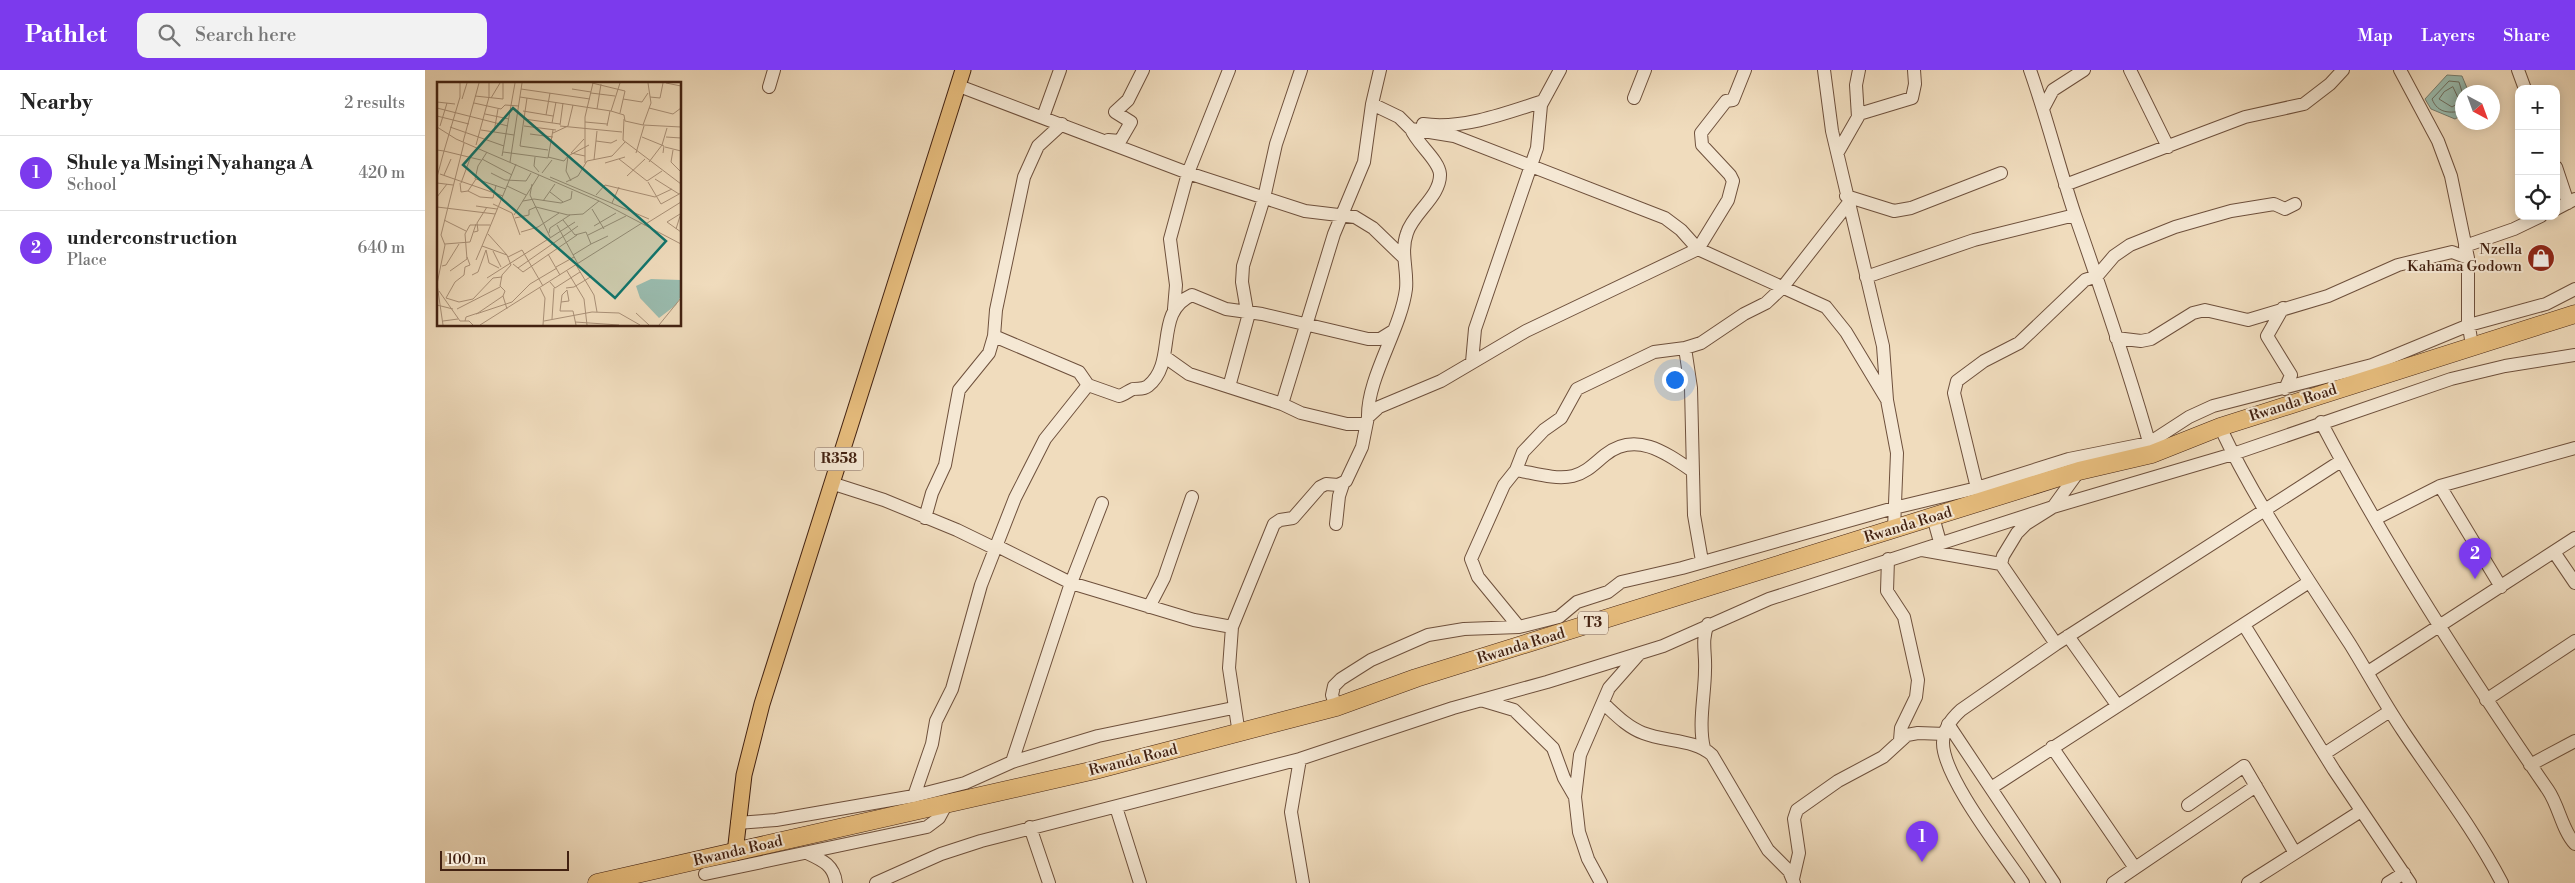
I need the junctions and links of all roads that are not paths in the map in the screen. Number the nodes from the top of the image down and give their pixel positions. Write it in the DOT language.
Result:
graph roads {
  1 [pos="775,70"];
  2 [pos="963,70"];
  3 [pos="1060,70"];
  4 [pos="1143,70"];
  5 [pos="1229,70"];
  6 [pos="1301,70"];
  7 [pos="1381,70"];
  8 [pos="1560,70"];
  9 [pos="1645,70"];
  10 [pos="1745,70"];
  11 [pos="1824,70"];
  12 [pos="1859,70"];
  13 [pos="1914,70"];
  14 [pos="2030,70"];
  15 [pos="2084,70"];
  16 [pos="2130,70"];
  17 [pos="2343,70"];
  18 [pos="2400,70"];
  19 [pos="2518,70"];
  20 [pos="2524,85"];
  21 [pos="959,86"];
  22 [pos="769,87"];
  23 [pos="1634,98"];
  24 [pos="1543,100"];
  25 [pos="1372,104"];
  26 [pos="2044,107"];
  27 [pos="1859,114"];
  28 [pos="1043,117"];
  29 [pos="1399,117"];
  30 [pos="1062,124"];
  31 [pos="1411,129"];
  32 [pos="1100,139"];
  33 [pos="2168,147"];
  34 [pos="1838,152"];
  35 [pos="1531,166"];
  36 [pos="1188,173"];
  37 [pos="2001,173"];
  38 [pos="2560,175"];
  39 [pos="2065,185"];
  40 [pos="1264,198"];
  41 [pos="1847,200"];
  42 [pos="2572,201"];
  43 [pos="2295,204"];
  44 [pos="2560,207"];
  45 [pos="1341,213"];
  46 [pos="2075,215"];
  47 [pos="2533,220"];
  48 [pos="1698,249"];
  49 [pos="2467,252"];
  50 [pos="1403,257"];
  51 [pos="2097,276"];
  52 [pos="1866,277"];
  53 [pos="1782,288"];
  54 [pos="2575,289"];
  55 [pos="2283,308"];
  56 [pos="1173,309"];
  57 [pos="1248,312"];
  58 [pos="2575,314"];
  59 [pos="1307,326"];
  60 [pos="2469,326"];
  61 [pos="1393,331"];
  62 [pos="994,336"];
  63 [pos="2116,338"];
  64 [pos="2472,345"];
  65 [pos="1685,348"];
  66 [pos="2575,355"];
  67 [pos="1165,357"];
  68 [pos="1472,362"];
  69 [pos="1088,385"];
  70 [pos="1229,387"];
  71 [pos="2285,389"];
  72 [pos="1887,400"];
  73 [pos="1282,404"];
  74 [pos="1367,421"];
  75 [pos="2321,422"];
  76 [pos="2219,427"];
  77 [pos="2575,448"];
  78 [pos="2150,449"];
  79 [pos="2233,454"];
  80 [pos="2341,461"];
  81 [pos="1516,470"];
  82 [pos="1691,470"];
  83 [pos="2079,471"];
  84 [pos="831,483"];
  85 [pos="1343,484"];
  86 [pos="2440,486"];
  87 [pos="1977,488"];
  88 [pos="1192,497"];
  89 [pos="1102,503"];
  90 [pos="2053,507"];
  91 [pos="1894,508"];
  92 [pos="2266,511"];
  93 [pos="1933,517"];
  94 [pos="925,518"];
  95 [pos="2375,519"];
  96 [pos="1336,524"];
  97 [pos="1894,529"];
  98 [pos="2575,538"];
  99 [pos="1940,542"];
  100 [pos="995,547"];
  101 [pos="1917,550"];
  102 [pos="2555,552"];
  103 [pos="1888,559"];
  104 [pos="1703,561"];
  105 [pos="2001,564"];
  106 [pos="1071,582"];
  107 [pos="2309,582"];
  108 [pos="2575,583"];
  109 [pos="2501,587"];
  110 [pos="1149,607"];
  111 [pos="1708,624"];
  112 [pos="2244,626"];
  113 [pos="2440,626"];
  114 [pos="1232,627"];
  115 [pos="1519,627"];
  116 [pos="2068,636"];
  117 [pos="2575,641"];
  118 [pos="2055,644"];
  119 [pos="1640,653"];
  120 [pos="2368,672"];
  121 [pos="1481,700"];
  122 [pos="2486,700"];
  123 [pos="1603,703"];
  124 [pos="2117,705"];
  125 [pos="1337,707"];
  126 [pos="1233,708"];
  127 [pos="2390,711"];
  128 [pos="1946,729"];
  129 [pos="1239,734"];
  130 [pos="1900,740"];
  131 [pos="2575,741"];
  132 [pos="2052,747"];
  133 [pos="1704,748"];
  134 [pos="2324,754"];
  135 [pos="1300,759"];
  136 [pos="1012,762"];
  137 [pos="2530,765"];
  138 [pos="2256,786"];
  139 [pos="1991,788"];
  140 [pos="914,796"];
  141 [pos="1575,797"];
  142 [pos="946,805"];
  143 [pos="2188,805"];
  144 [pos="1116,807"];
  145 [pos="2361,811"];
  146 [pos="737,824"];
  147 [pos="1030,827"];
  148 [pos="2575,844"];
  149 [pos="2295,852"];
  150 [pos="735,853"];
  151 [pos="807,853"];
  152 [pos="2135,868"];
  153 [pos="705,872"];
  154 [pos="2407,878"];
  155 [pos="1794,881"];
  156 [pos="597,883"];
  157 [pos="836,883"];
  158 [pos="876,883"];
  159 [pos="1049,883"];
  160 [pos="1140,883"];
  161 [pos="1303,883"];
  162 [pos="1601,883"];
  163 [pos="2023,883"];
  164 [pos="2053,883"];
  165 [pos="2113,883"];
  166 [pos="2248,883"];
  167 [pos="2388,883"];
  168 [pos="2502,883"];
  1 -- 22 [label="street"];
  2 -- 21 [label="main road, R358"];
  3 -- 28 [label="street"];
  4 -- 32 [label="street"];
  5 -- 36 [label="street"];
  6 -- 40 [label="street"];
  7 -- 25 [label="street"];
  8 -- 24 [label="street"];
  9 -- 23 [label="street"];
  10 -- 48 [label="street"];
  11 -- 34 [label="street"];
  12 -- 27 [label="street"];
  13 -- 27 [label="street"];
  14 -- 26 [label="street"];
  15 -- 26 [label="street"];
  16 -- 33 [label="street"];
  17 -- 33 [label="street"];
  18 -- 49 [label="street"];
  19 -- 20 [label="street"];
  21 -- 28 [label="street"];
  21 -- 84 [label="main road, R358"];
  24 -- 29 [label="street"];
  24 -- 35 [label="street"];
  25 -- 29 [label="street"];
  25 -- 45 [label="street"];
  26 -- 39 [label="street"];
  27 -- 34 [label="street"];
  28 -- 30 [label="street"];
  29 -- 31 [label="street"];
  30 -- 32 [label="street"];
  30 -- 62 [label="street"];
  31 -- 35 [label="street"];
  31 -- 50 [label="street"];
  32 -- 36 [label="street"];
  33 -- 39 [label="street"];
  34 -- 41 [label="street"];
  35 -- 48 [label="street"];
  35 -- 68 [label="street"];
  36 -- 40 [label="street"];
  36 -- 56 [label="street"];
  37 -- 41 [label="street"];
  38 -- 42 [label="street"];
  39 -- 46 [label="street"];
  40 -- 45 [label="street"];
  40 -- 57 [label="street"];
  41 -- 52 [label="street"];
  41 -- 53 [label="street"];
  42 -- 44 [label="street"];
  43 -- 51 [label="street"];
  45 -- 50 [label="street"];
  45 -- 59 [label="street"];
  46 -- 51 [label="street"];
  46 -- 52 [label="street"];
  47 -- 49 [label="street"];
  48 -- 53 [label="street"];
  48 -- 68 [label="street"];
  49 -- 55 [label="street"];
  49 -- 60 [label="street"];
  50 -- 61 [label="street"];
  51 -- 63 [label="street"];
  51 -- 87 [label="street"];
  52 -- 72 [label="street"];
  53 -- 65 [label="street"];
  53 -- 72 [label="street"];
  54 -- 60 [label="street"];
  55 -- 63 [label="street"];
  55 -- 71 [label="street"];
  56 -- 57 [label="street"];
  56 -- 67 [label="street"];
  57 -- 59 [label="street"];
  57 -- 70 [label="street"];
  58 -- 64 [label="highway, Rwanda Road / T3"];
  59 -- 61 [label="street"];
  59 -- 73 [label="street"];
  60 -- 64 [label="street"];
  60 -- 71 [label="street"];
  61 -- 74 [label="street"];
  62 -- 69 [label="street"];
  62 -- 94 [label="street"];
  63 -- 78 [label="street"];
  64 -- 76 [label="highway, Rwanda Road / T3"];
  65 -- 81 [label="street"];
  65 -- 82 [label="street"];
  66 -- 75 [label="street"];
  67 -- 69 [label="street"];
  67 -- 70 [label="street"];
  68 -- 74 [label="street"];
  69 -- 100 [label="street"];
  70 -- 73 [label="street"];
  71 -- 78 [label="street"];
  72 -- 91 [label="street"];
  73 -- 74 [label="street"];
  74 -- 85 [label="street"];
  75 -- 79 [label="street"];
  75 -- 80 [label="street"];
  76 -- 78 [label="highway, Rwanda Road / T3"];
  76 -- 79 [label="street"];
  77 -- 86 [label="street"];
  78 -- 83 [label="highway, Rwanda Road / T3"];
  78 -- 87 [label="street"];
  79 -- 90 [label="street"];
  79 -- 92 [label="street"];
  80 -- 92 [label="street"];
  80 -- 95 [label="street"];
  81 -- 82 [label="street"];
  81 -- 115 [label="street"];
  82 -- 104 [label="street"];
  83 -- 90 [label="street"];
  83 -- 93 [label="highway, Rwanda Road / T3"];
  84 -- 94 [label="street"];
  84 -- 146 [label="main road, R358"];
  85 -- 96 [label="street"];
  85 -- 114 [label="street"];
  86 -- 95 [label="street"];
  86 -- 109 [label="street"];
  87 -- 91 [label="street"];
  88 -- 110 [label="street"];
  89 -- 106 [label="street"];
  90 -- 99 [label="street"];
  90 -- 105 [label="street"];
  91 -- 97 [label="street"];
  91 -- 104 [label="street"];
  92 -- 107 [label="street"];
  92 -- 116 [label="street"];
  93 -- 97 [label="highway, Rwanda Road / T3"];
  93 -- 99 [label="street"];
  94 -- 100 [label="street"];
  95 -- 113 [label="street"];
  97 -- 125 [label="highway, Rwanda Road / T3"];
  98 -- 102 [label="street"];
  99 -- 101 [label="street"];
  100 -- 106 [label="street"];
  100 -- 140 [label="street"];
  101 -- 103 [label="street"];
  101 -- 105 [label="street"];
  102 -- 108 [label="street"];
  102 -- 109 [label="street"];
  103 -- 111 [label="street"];
  103 -- 130 [label="street"];
  104 -- 115 [label="street"];
  105 -- 118 [label="street"];
  106 -- 110 [label="street"];
  106 -- 136 [label="street"];
  107 -- 112 [label="street"];
  107 -- 120 [label="street"];
  109 -- 113 [label="street"];
  110 -- 114 [label="street"];
  111 -- 119 [label="street"];
  111 -- 133 [label="street"];
  112 -- 124 [label="street"];
  112 -- 134 [label="street"];
  113 -- 120 [label="street"];
  113 -- 122 [label="street"];
  114 -- 126 [label="street"];
  115 -- 125 [label="street"];
  116 -- 118 [label="street"];
  116 -- 124 [label="street"];
  117 -- 122 [label="street"];
  118 -- 128 [label="street"];
  119 -- 121 [label="street"];
  119 -- 123 [label="street"];
  120 -- 127 [label="street"];
  121 -- 135 [label="street"];
  121 -- 141 [label="street"];
  122 -- 137 [label="street"];
  123 -- 133 [label="street"];
  123 -- 141 [label="street"];
  124 -- 132 [label="street"];
  125 -- 129 [label="highway, Rwanda Road / T3"];
  126 -- 129 [label="street"];
  126 -- 136 [label="street"];
  127 -- 134 [label="street"];
  127 -- 168 [label="street"];
  128 -- 130 [label="street"];
  128 -- 139 [label="street"];
  128 -- 163 [label="street"];
  129 -- 142 [label="highway, Rwanda Road / T3"];
  130 -- 155 [label="street"];
  131 -- 137 [label="street"];
  132 -- 139 [label="street"];
  132 -- 152 [label="street"];
  133 -- 155 [label="street"];
  134 -- 145 [label="street"];
  135 -- 144 [label="street"];
  135 -- 161 [label="street"];
  136 -- 140 [label="street"];
  137 -- 148 [label="street"];
  138 -- 143 [label="street"];
  138 -- 149 [label="street"];
  138 -- 152 [label="street"];
  139 -- 164 [label="street"];
  140 -- 146 [label="street"];
  141 -- 162 [label="street"];
  142 -- 150 [label="highway, Rwanda Road / T3"];
  142 -- 151 [label="street"];
  144 -- 147 [label="street"];
  144 -- 160 [label="street"];
  145 -- 149 [label="street"];
  145 -- 154 [label="street"];
  146 -- 150 [label="main road, R358"];
  147 -- 158 [label="street"];
  147 -- 159 [label="street"];
  149 -- 166 [label="street"];
  150 -- 153 [label="highway, Rwanda Road / T3"];
  151 -- 153 [label="street"];
  151 -- 157 [label="street"];
  152 -- 165 [label="street"];
  153 -- 156 [label="highway, Rwanda Road / T3"];
  154 -- 167 [label="street"];
}
